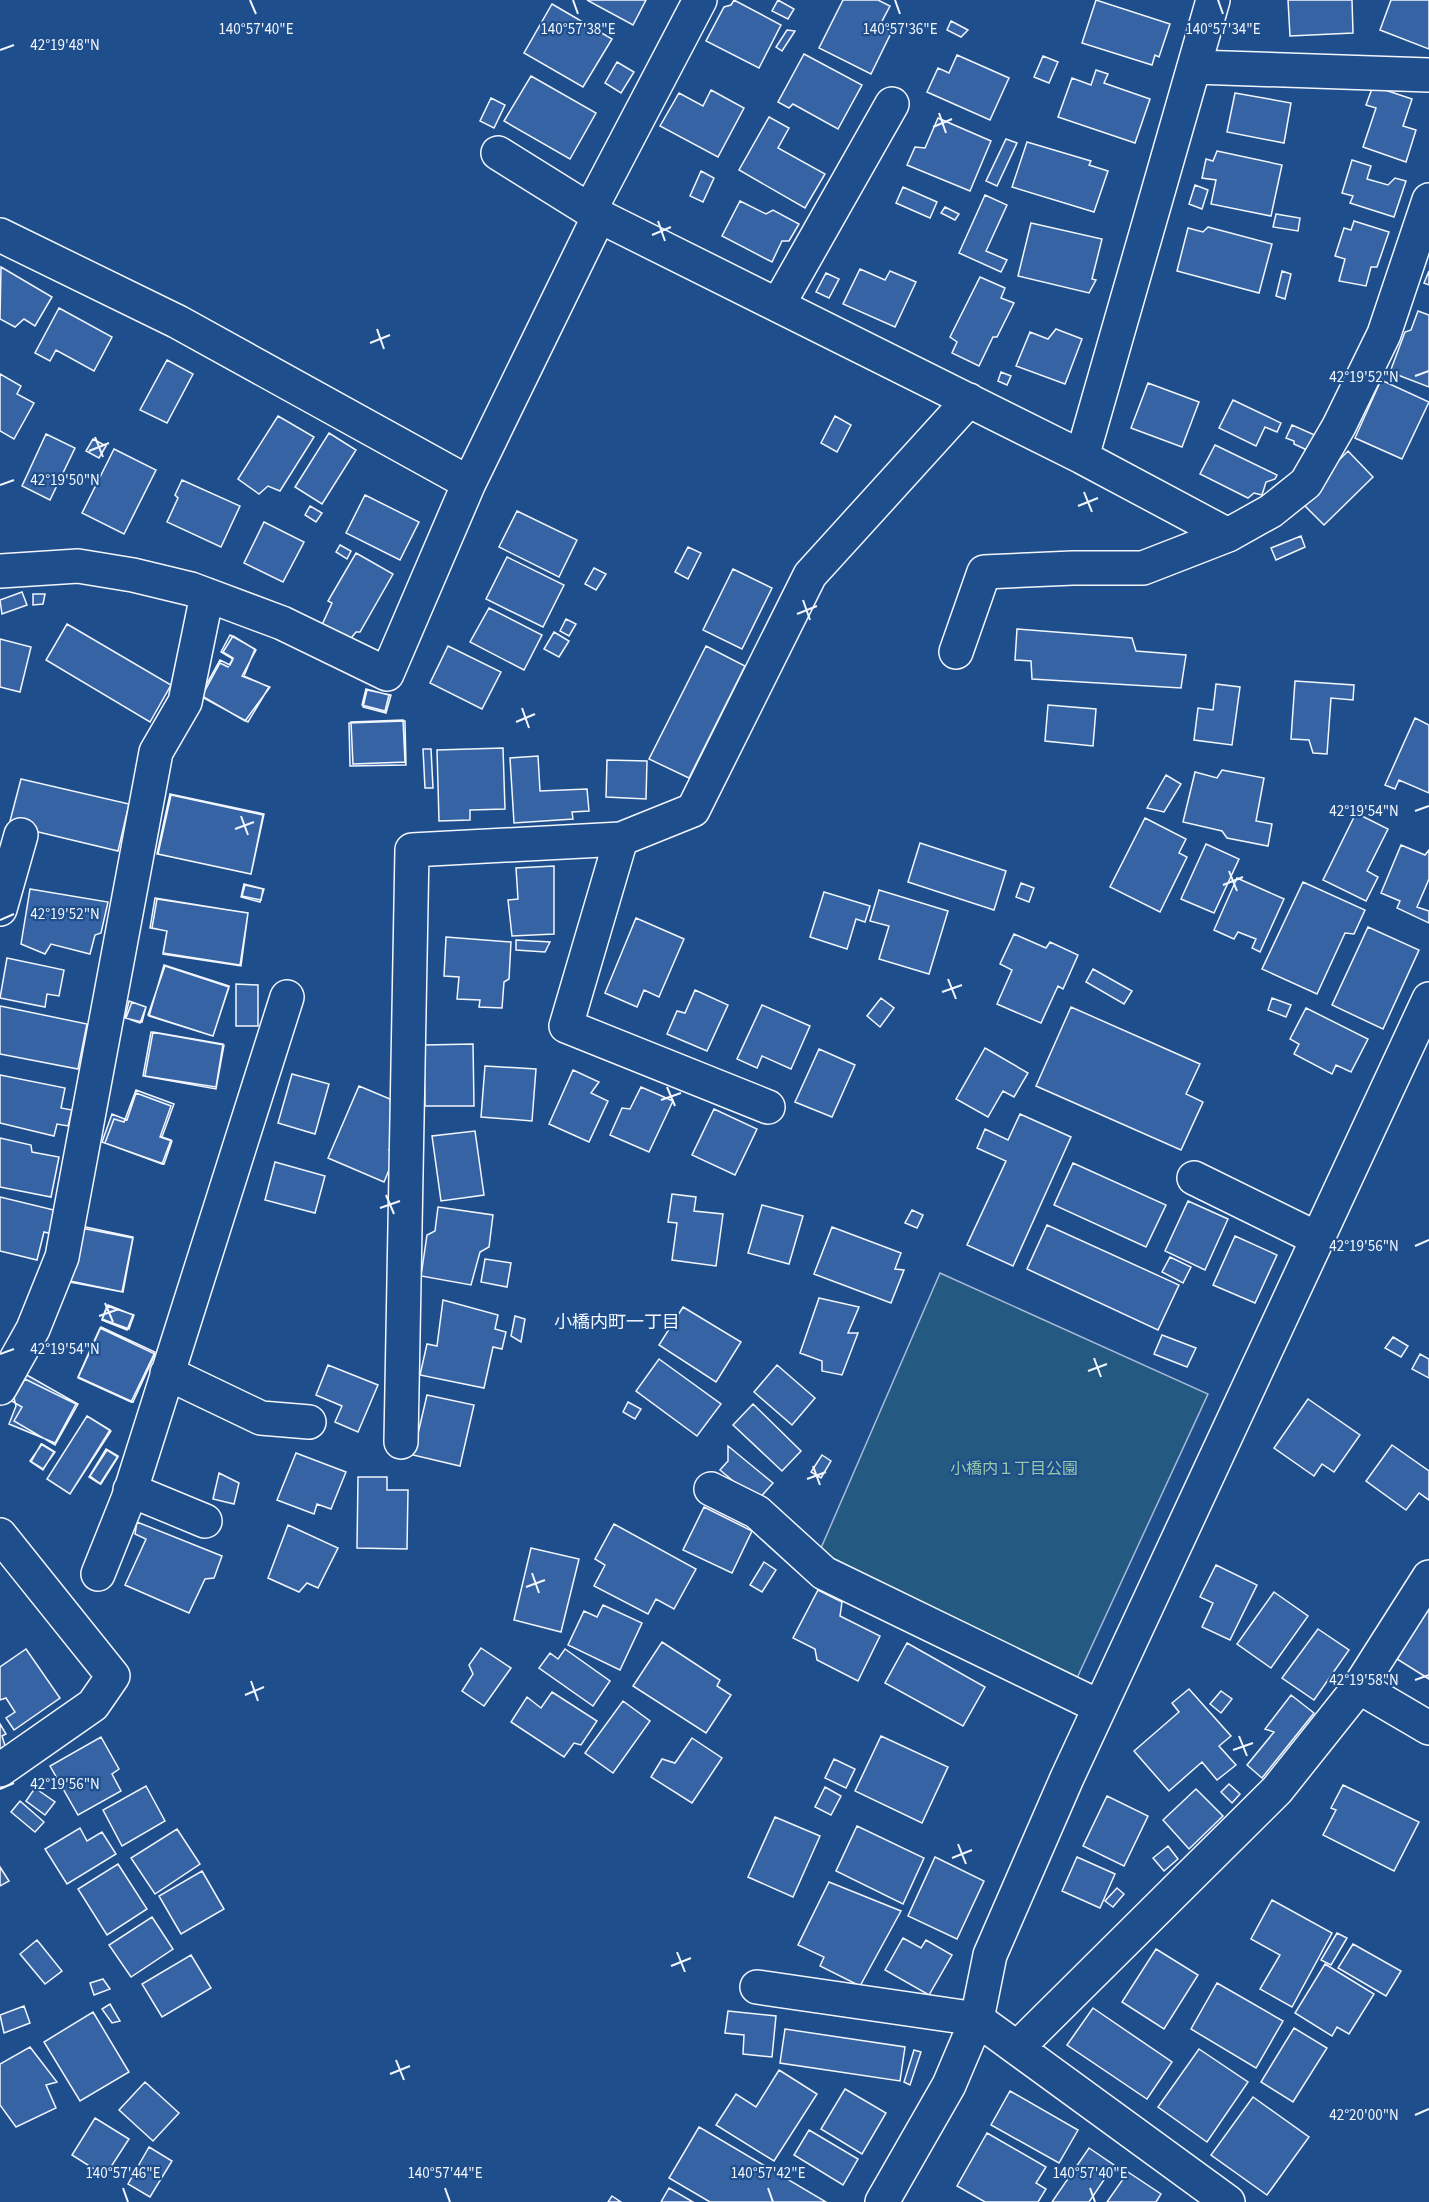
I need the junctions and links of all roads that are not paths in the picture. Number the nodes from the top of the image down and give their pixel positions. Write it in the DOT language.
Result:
graph roads {
  1 [pos="700,0"];
  2 [pos="1213,0"];
  3 [pos="1195,67"];
  4 [pos="1429,75"];
  5 [pos="892,104"];
  6 [pos="498,153"];
  7 [pos="1429,200"];
  8 [pos="594,213"];
  9 [pos="0,235"];
  10 [pos="778,305"];
  11 [pos="969,400"];
  12 [pos="1082,457"];
  13 [pos="470,483"];
  14 [pos="1228,535"];
  15 [pos="0,571"];
  16 [pos="207,594"];
  17 [pos="956,652"];
  18 [pos="21,836"];
  19 [pos="621,839"];
  20 [pos="0,909"];
  21 [pos="287,997"];
  22 [pos="1429,999"];
  23 [pos="768,1107"];
  24 [pos="1194,1178"];
  25 [pos="1318,1239"];
  26 [pos="167,1373"];
  27 [pos="0,1388"];
  28 [pos="309,1422"];
  29 [pos="401,1442"];
  30 [pos="711,1489"];
  31 [pos="130,1490"];
  32 [pos="205,1521"];
  33 [pos="0,1534"];
  34 [pos="98,1574"];
  35 [pos="1429,1577"];
  36 [pos="1359,1687"];
  37 [pos="1100,1707"];
  38 [pos="1429,1728"];
  39 [pos="0,1770"];
  40 [pos="757,1987"];
  41 [pos="976,2019"];
  42 [pos="1017,2048"];
  43 [pos="882,2202"];
  44 [pos="1228,2202"];
  1 -- 8 [label="street"];
  2 -- 3 [label="street"];
  3 -- 4 [label="street"];
  3 -- 12 [label="street"];
  5 -- 10 [label="street"];
  6 -- 8 [label="street"];
  7 -- 14 [label="street"];
  8 -- 10 [label="street"];
  8 -- 13 [label="street"];
  9 -- 13 [label="street"];
  10 -- 11 [label="street"];
  11 -- 12 [label="street"];
  11 -- 19 [label="street"];
  12 -- 14 [label="street"];
  13 -- 16 [label="street"];
  14 -- 17 [label="street"];
  15 -- 16 [label="street"];
  16 -- 27 [label="street"];
  18 -- 20 [label="street"];
  19 -- 23 [label="street"];
  19 -- 29 [label="street"];
  21 -- 26 [label="street"];
  22 -- 25 [label="street"];
  24 -- 25 [label="street"];
  25 -- 37 [label="street"];
  26 -- 28 [label="street"];
  26 -- 31 [label="street"];
  30 -- 37 [label="street"];
  31 -- 32 [label="street"];
  31 -- 34 [label="street"];
  33 -- 39 [label="street"];
  35 -- 36 [label="street"];
  36 -- 38 [label="street"];
  36 -- 42 [label="street"];
  37 -- 41 [label="street"];
  40 -- 41 [label="street"];
  41 -- 42 [label="street"];
  41 -- 43 [label="street"];
  42 -- 44 [label="street"];
}
